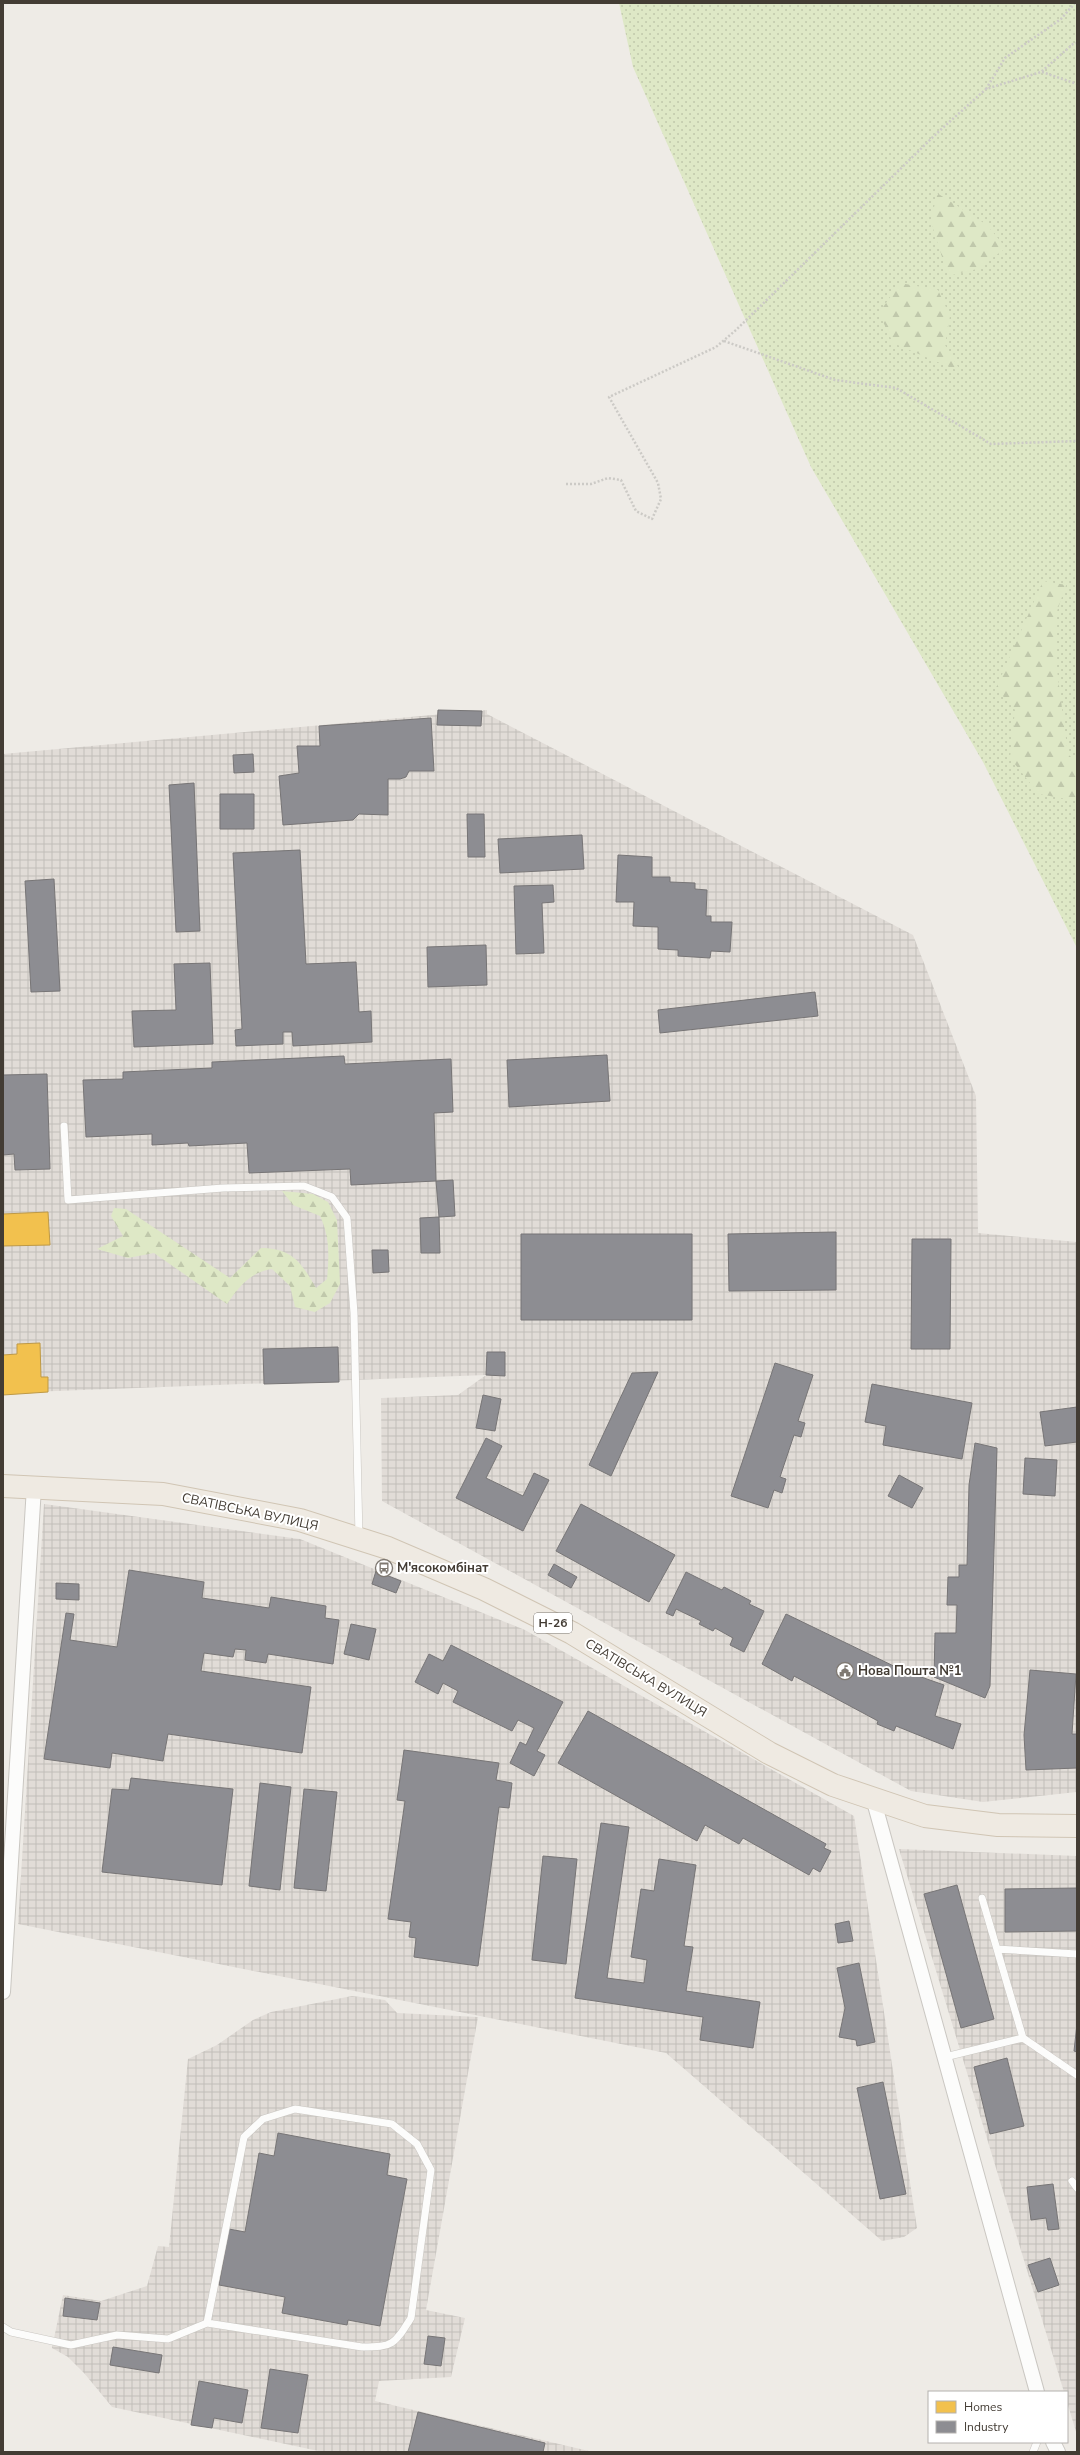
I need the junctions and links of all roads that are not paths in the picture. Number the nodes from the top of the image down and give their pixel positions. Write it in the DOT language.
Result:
graph roads {
  1 [pos="64,1126"];
  2 [pos="3,1486"];
  3 [pos="34,1487"];
  4 [pos="359,1539"];
  5 [pos="873,1798"];
  6 [pos="1077,1826"];
  7 [pos="982,1898"];
  8 [pos="997,1949"];
  9 [pos="1077,1954"];
  10 [pos="3,1992"];
  11 [pos="1023,2038"];
  12 [pos="944,2057"];
  13 [pos="1077,2076"];
  14 [pos="1072,2181"];
  15 [pos="1077,2188"];
  16 [pos="207,2323"];
  17 [pos="3,2327"];
  18 [pos="1037,2391"];
  19 [pos="1054,2443"];
  20 [pos="1058,2452"];
  1 -- 4 [label="lane"];
  2 -- 3 [label="main road, СВАТІВСЬКА ВУЛИЦЯ / Н-26"];
  3 -- 4 [label="main road, СВАТІВСЬКА ВУЛИЦЯ / Н-26"];
  3 -- 10 [label="street"];
  4 -- 5 [label="main road, СВАТІВСЬКА ВУЛИЦЯ / Н-26"];
  5 -- 6 [label="main road, СВАТІВСЬКА ВУЛИЦЯ / Н-26"];
  5 -- 12 [label="street"];
  7 -- 8 [label="lane"];
  8 -- 9 [label="lane"];
  8 -- 11 [label="lane"];
  11 -- 12 [label="lane"];
  11 -- 13 [label="lane"];
  12 -- 18 [label="street"];
  14 -- 15 [label="lane"];
  16 -- 16 [label="lane"];
  16 -- 17 [label="lane"];
  19 -- 20 [label="street"];
}
